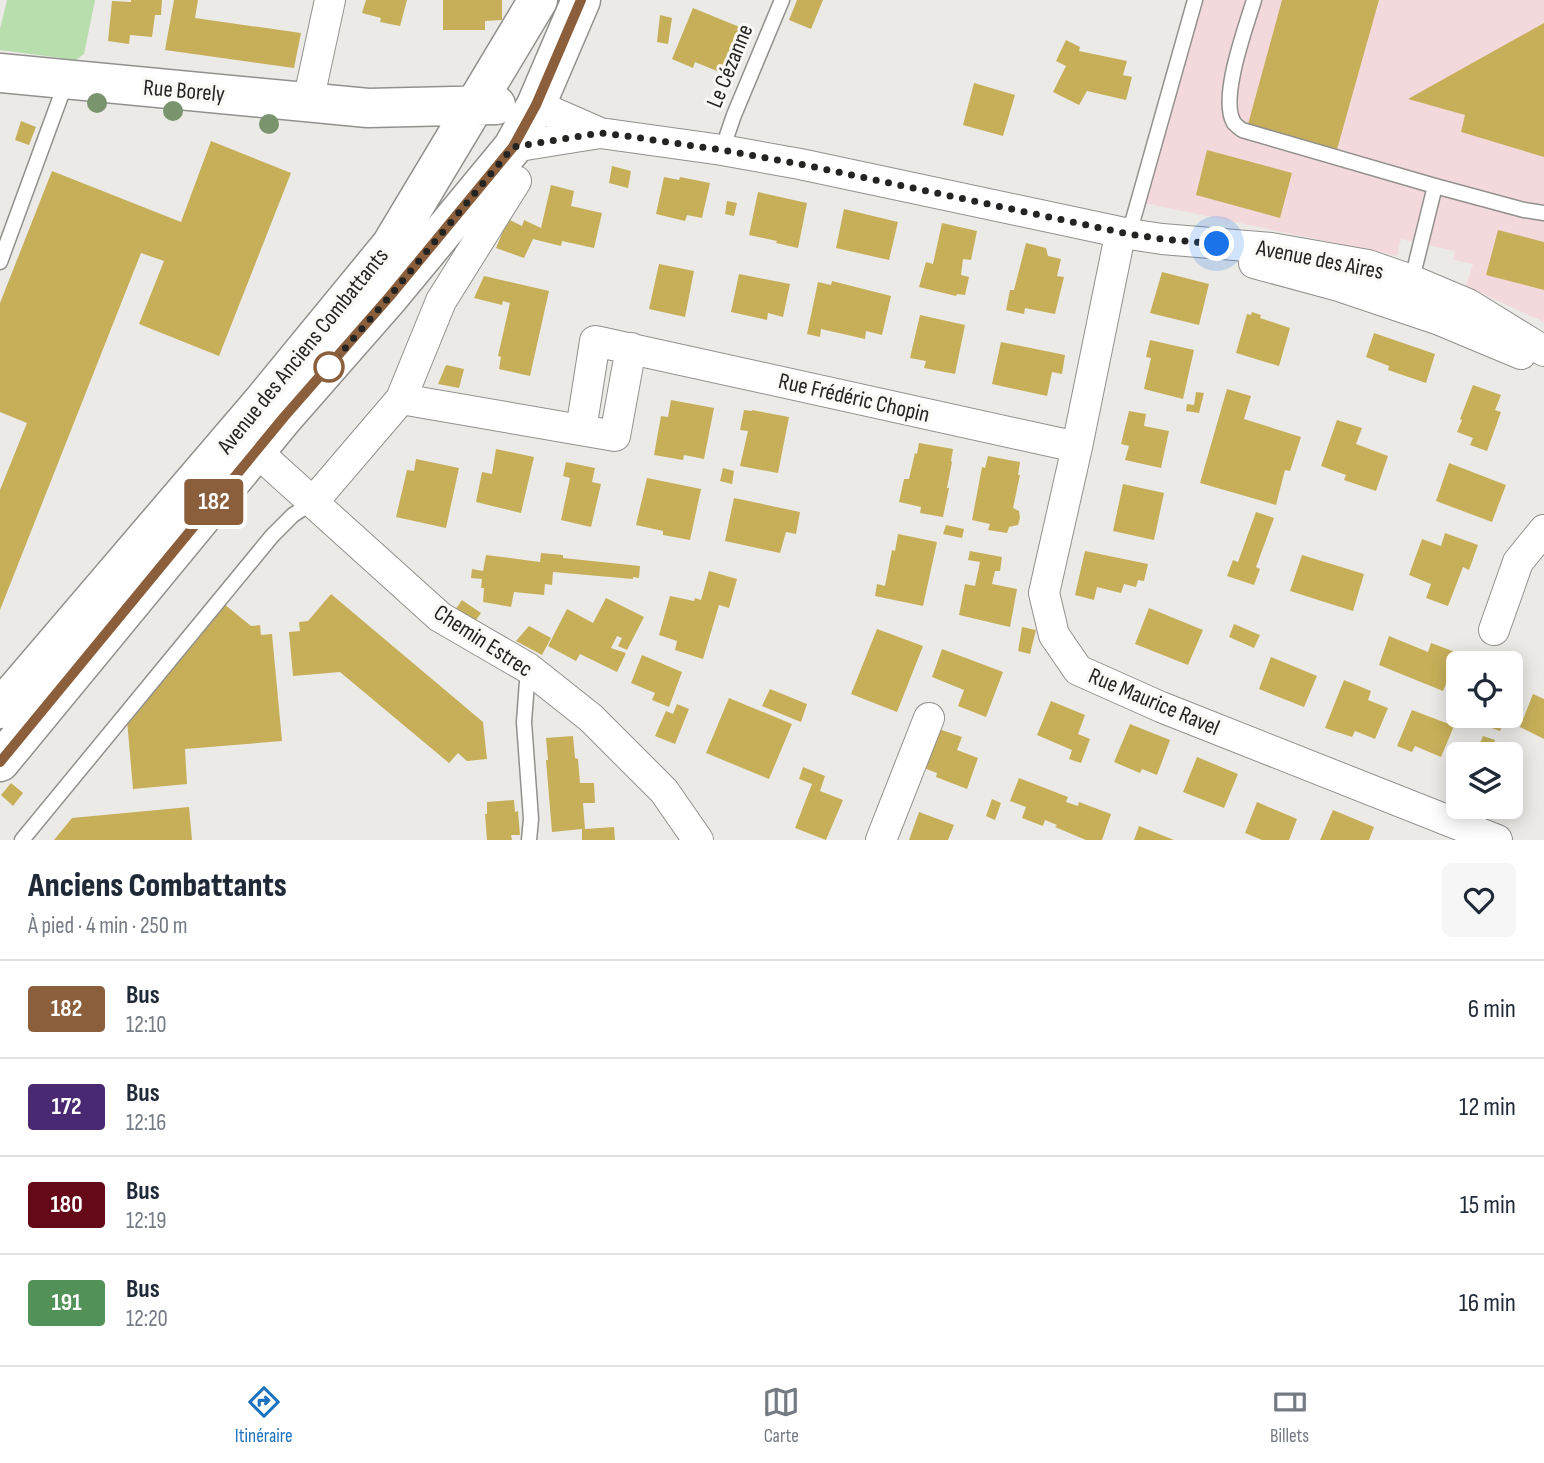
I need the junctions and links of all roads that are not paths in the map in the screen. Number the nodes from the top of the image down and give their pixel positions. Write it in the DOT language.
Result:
graph roads {
  1 [pos="330,0"];
  2 [pos="582,0"];
  3 [pos="782,0"];
  4 [pos="1195,0"];
  5 [pos="1254,0"];
  6 [pos="530,13"];
  7 [pos="0,74"];
  8 [pos="66,80"];
  9 [pos="309,102"];
  10 [pos="475,105"];
  11 [pos="536,105"];
  12 [pos="436,107"];
  13 [pos="368,108"];
  14 [pos="600,133"];
  15 [pos="451,146"];
  16 [pos="722,150"];
  17 [pos="526,156"];
  18 [pos="1435,186"];
  19 [pos="461,209"];
  20 [pos="1544,213"];
  21 [pos="1126,233"];
  22 [pos="0,262"];
  23 [pos="1408,294"];
  24 [pos="1544,351"];
  25 [pos="1544,363"];
  26 [pos="411,400"];
  27 [pos="1077,447"];
  28 [pos="256,451"];
  29 [pos="313,502"];
  30 [pos="1544,530"];
  31 [pos="1494,630"];
  32 [pos="528,668"];
  33 [pos="0,709"];
  34 [pos="929,718"];
  35 [pos="0,762"];
  36 [pos="22,840"];
  37 [pos="529,840"];
  38 [pos="698,840"];
  39 [pos="881,840"];
  40 [pos="1497,840"];
  1 -- 9 [label="street"];
  2 -- 11 [label="main road, Avenue des Anciens Combattants"];
  3 -- 16 [label="lane, Le Cézanne"];
  4 -- 21 [label="lane"];
  5 -- 18 [label="lane"];
  6 -- 10 [label="main road, Avenue des Anciens Combattants"];
  6 -- 11 [label="main road"];
  7 -- 8 [label="main road, Rue Borely"];
  8 -- 9 [label="main road, Rue Borely"];
  8 -- 22 [label="lane"];
  9 -- 13 [label="main road, Rue Borely"];
  10 -- 11 [label="main road, Rue Borely"];
  10 -- 12 [label="main road, Rue Borely"];
  10 -- 15 [label="main road, Avenue des Anciens Combattants"];
  11 -- 14 [label="street, Avenue des Aires"];
  11 -- 17 [label="main road, Avenue des Anciens Combattants"];
  12 -- 13 [label="main road, Rue Borely"];
  12 -- 15 [label="main road"];
  13 -- 15 [label="main road, Rue Borely"];
  14 -- 16 [label="street, Avenue des Aires"];
  14 -- 17 [label="street, Avenue des Aires"];
  15 -- 17 [label="main road"];
  15 -- 19 [label="main road"];
  15 -- 33 [label="main road, Avenue des Anciens Combattants"];
  16 -- 21 [label="street, Avenue des Aires"];
  17 -- 19 [label="main road, Avenue des Anciens Combattants"];
  17 -- 26 [label="street"];
  18 -- 20 [label="lane"];
  18 -- 23 [label="lane"];
  19 -- 28 [label="main road, Avenue des Anciens Combattants"];
  21 -- 23 [label="street, Avenue des Aires"];
  21 -- 27 [label="street, Rue Maurice Ravel"];
  23 -- 24 [label="street, Avenue des Aires"];
  23 -- 25 [label="street, Avenue des Aires"];
  26 -- 27 [label="street, Rue Frédéric Chopin"];
  26 -- 29 [label="street"];
  27 -- 40 [label="street, Rue Maurice Ravel"];
  28 -- 29 [label="street, Chemin Estrec"];
  28 -- 35 [label="main road, Avenue des Anciens Combattants"];
  29 -- 32 [label="street, Chemin Estrec"];
  29 -- 36 [label="lane"];
  30 -- 31 [label="street"];
  32 -- 37 [label="lane"];
  32 -- 38 [label="street, Chemin Estrec"];
  34 -- 39 [label="street"];
}
